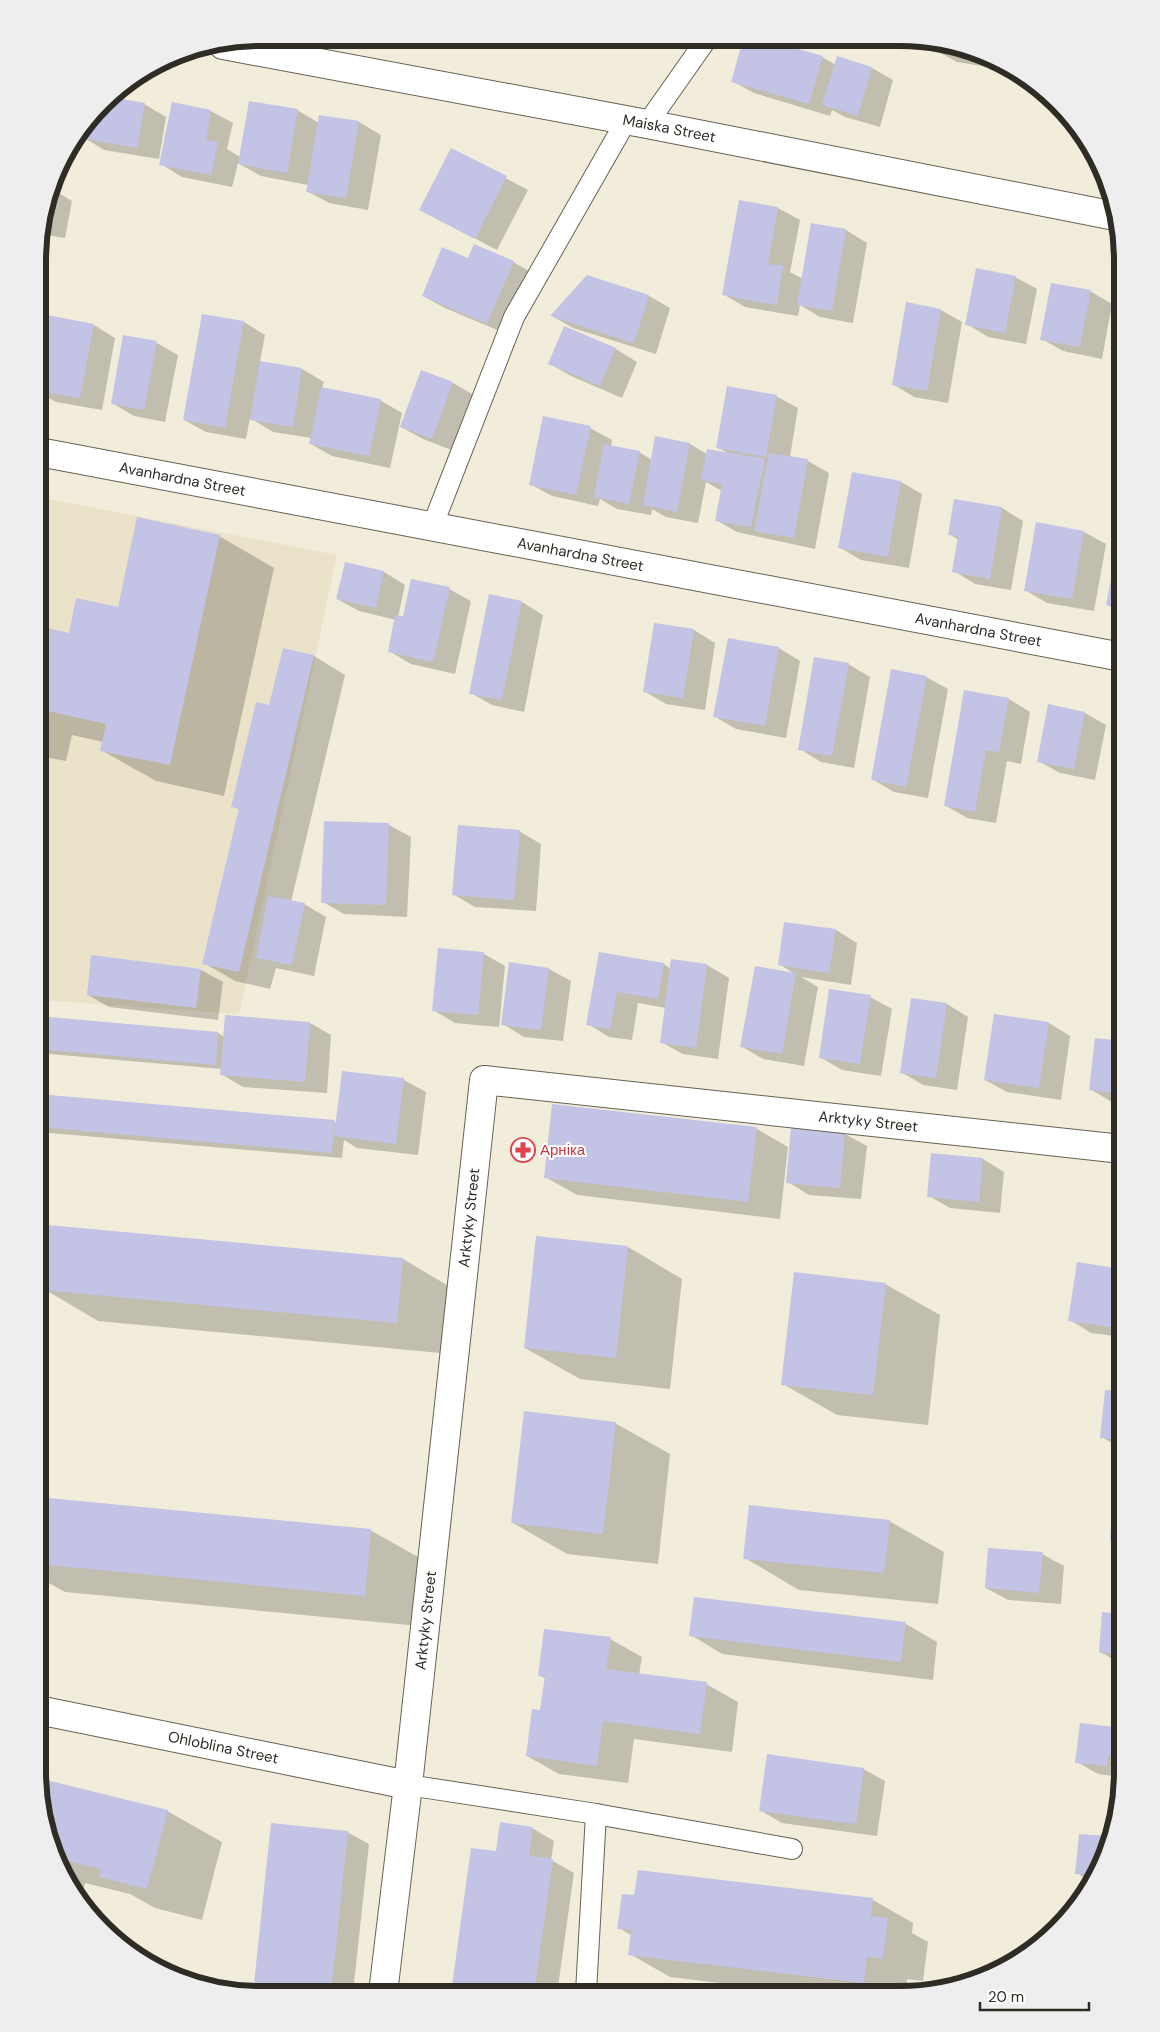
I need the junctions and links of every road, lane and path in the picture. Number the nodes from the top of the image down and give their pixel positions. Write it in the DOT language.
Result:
graph roads {
  1 [pos="701,46"];
  2 [pos="237,48"];
  3 [pos="637,122"];
  4 [pos="1109,215"];
  5 [pos="46,453"];
  6 [pos="432,527"];
  7 [pos="1114,655"];
  8 [pos="1114,1148"];
  9 [pos="46,1712"];
  10 [pos="408,1786"];
  11 [pos="596,1814"];
  12 [pos="792,1849"];
  13 [pos="384,1986"];
  14 [pos="586,1986"];
  1 -- 3 [label="lane"];
  2 -- 3 [label="street, Maiska Street"];
  3 -- 4 [label="street, Maiska Street"];
  3 -- 6 [label="lane"];
  5 -- 6 [label="street, Avanhardna Street"];
  6 -- 7 [label="street, Avanhardna Street"];
  8 -- 10 [label="street, Arktyky Street"];
  9 -- 10 [label="street, Ohloblina Street"];
  10 -- 11 [label="lane"];
  10 -- 13 [label="street, Arktyky Street"];
  11 -- 12 [label="lane"];
  11 -- 14 [label="lane"];
}
